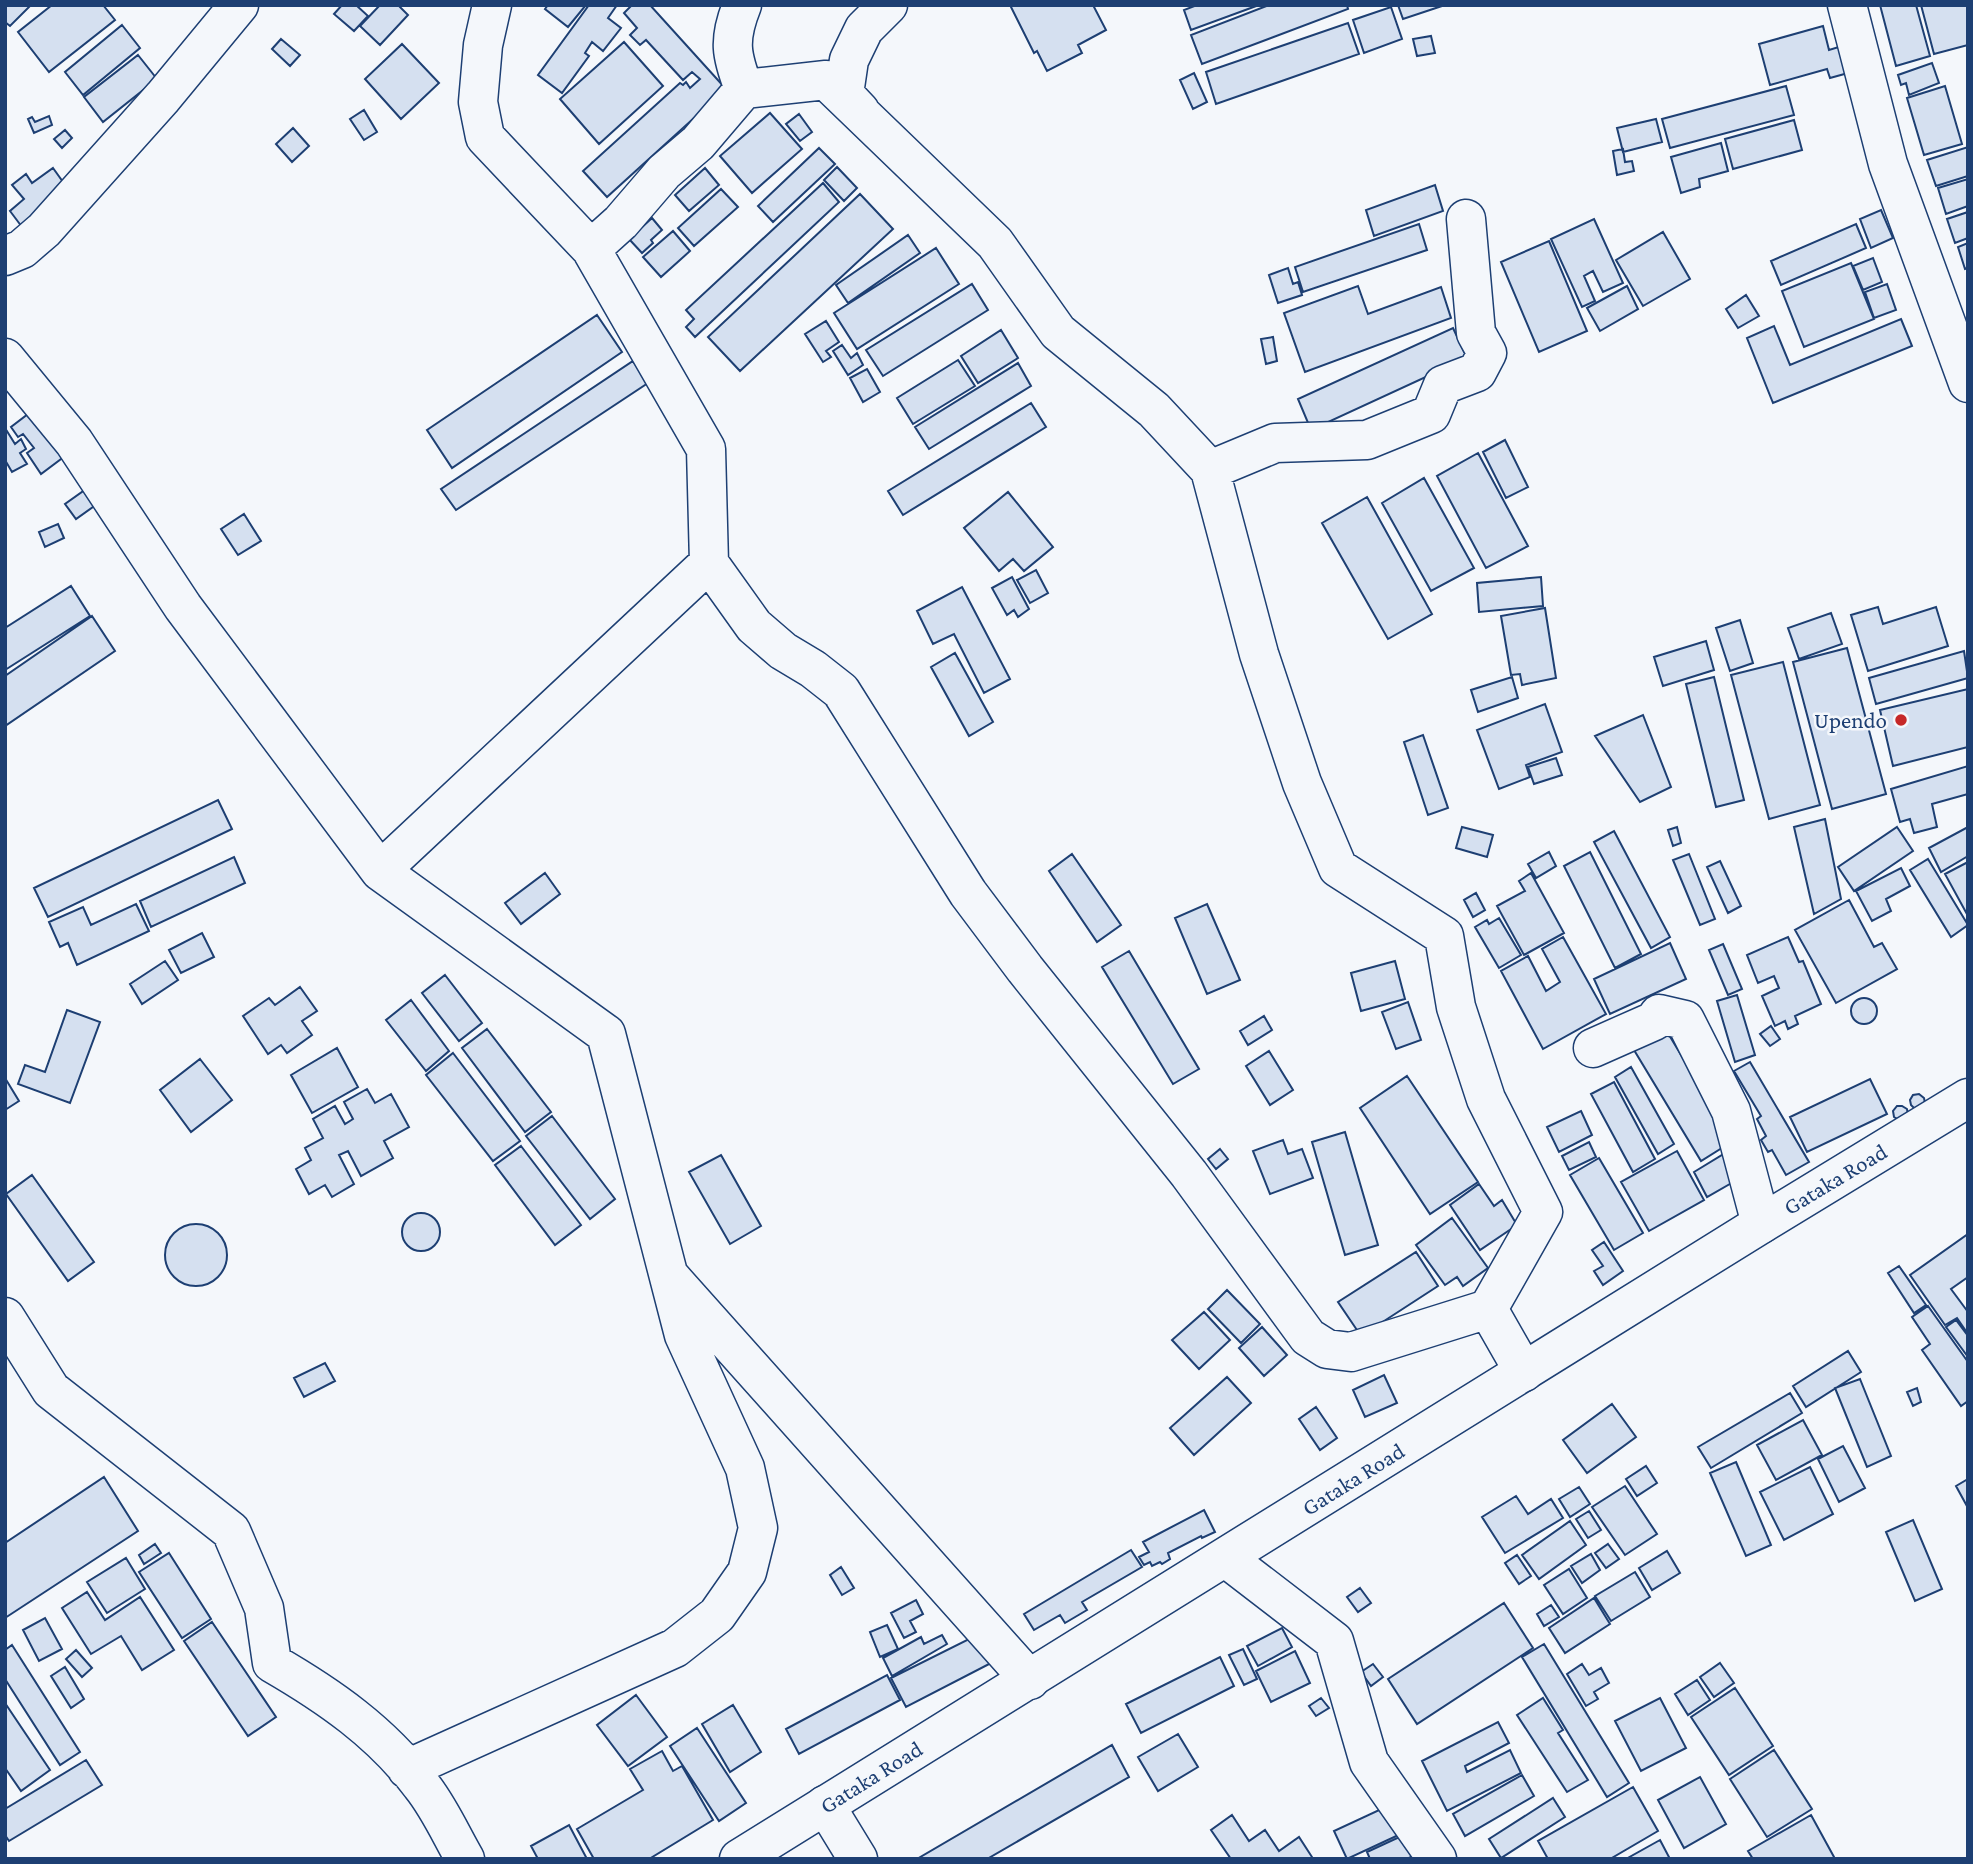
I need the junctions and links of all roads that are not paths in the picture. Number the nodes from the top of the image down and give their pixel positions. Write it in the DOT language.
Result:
graph roads {
  1 [pos="239,5"];
  2 [pos="492,5"];
  3 [pos="742,5"];
  4 [pos="888,5"];
  5 [pos="1847,5"];
  6 [pos="744,89"];
  7 [pos="916,167"];
  8 [pos="1466,219"];
  9 [pos="591,249"];
  10 [pos="5,256"];
  11 [pos="5,358"];
  12 [pos="1968,383"];
  13 [pos="1210,470"];
  14 [pos="709,564"];
  15 [pos="380,871"];
  16 [pos="1593,1048"];
  17 [pos="1968,1098"];
  18 [pos="1760,1224"];
  19 [pos="668,1275"];
  20 [pos="1488,1310"];
  21 [pos="5,1317"];
  22 [pos="1524,1371"];
  23 [pos="1226,1558"];
  24 [pos="1030,1680"];
  25 [pos="407,1769"];
  26 [pos="825,1805"];
  27 [pos="466,1859"];
  28 [pos="739,1859"];
  29 [pos="858,1859"];
  30 [pos="1437,1859"];
  1 -- 10 [label="street"];
  2 -- 9 [label="street"];
  3 -- 6 [label="street"];
  4 -- 7 [label="street"];
  5 -- 12 [label="street"];
  6 -- 7 [label="street"];
  6 -- 9 [label="street"];
  7 -- 13 [label="street"];
  8 -- 13 [label="street"];
  9 -- 14 [label="street"];
  11 -- 15 [label="street"];
  13 -- 20 [label="street"];
  14 -- 15 [label="street"];
  14 -- 20 [label="street"];
  15 -- 19 [label="street"];
  16 -- 18 [label="street"];
  17 -- 18 [label="street, Gataka Road"];
  18 -- 22 [label="street, Gataka Road"];
  19 -- 24 [label="street"];
  19 -- 25 [label="street"];
  20 -- 22 [label="street"];
  21 -- 25 [label="street"];
  22 -- 23 [label="street, Gataka Road"];
  23 -- 24 [label="street, Gataka Road"];
  23 -- 30 [label="street"];
  24 -- 26 [label="street, Gataka Road"];
  25 -- 27 [label="street"];
  26 -- 28 [label="street, Gataka Road"];
  26 -- 29 [label="street"];
}
